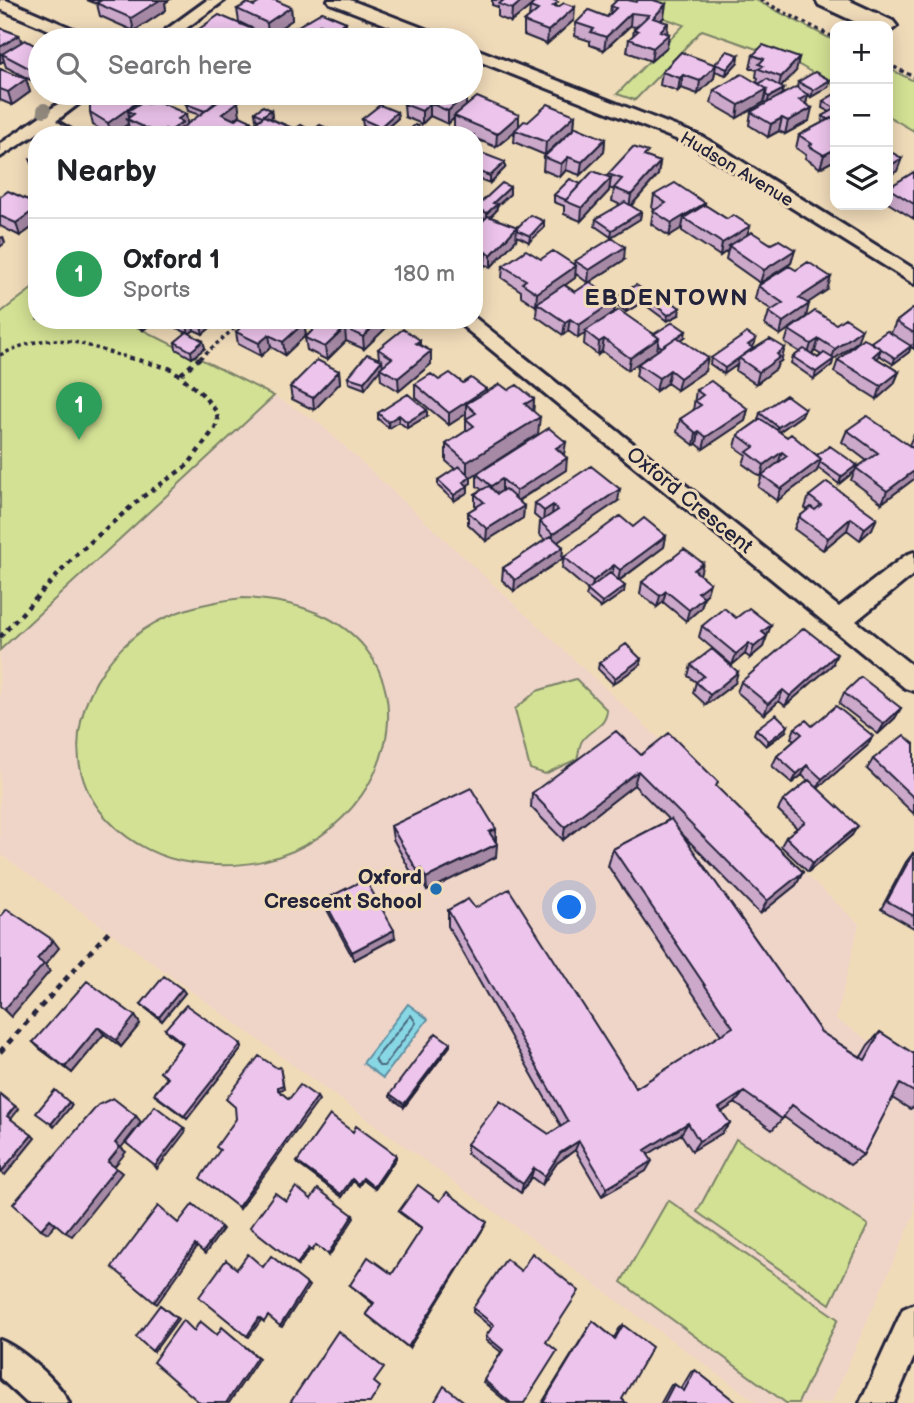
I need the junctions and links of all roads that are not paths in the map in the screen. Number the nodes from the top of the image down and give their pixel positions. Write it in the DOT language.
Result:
graph roads {
  1 [pos="217,0"];
  2 [pos="336,0"];
  3 [pos="828,0"];
  4 [pos="9,3"];
  5 [pos="872,21"];
  6 [pos="61,28"];
  7 [pos="177,28"];
  8 [pos="409,28"];
  9 [pos="483,57"];
  10 [pos="68,105"];
  11 [pos="43,122"];
  12 [pos="37,126"];
  13 [pos="52,126"];
  14 [pos="28,132"];
  15 [pos="0,152"];
  16 [pos="914,278"];
  17 [pos="476,329"];
  18 [pos="914,561"];
  19 [pos="840,620"];
  20 [pos="914,681"];
  21 [pos="914,1320"];
  22 [pos="0,1356"];
  23 [pos="52,1403"];
  24 [pos="877,1403"];
  1 -- 7 [label="street"];
  2 -- 8 [label="street"];
  3 -- 5 [label="highway"];
  4 -- 6 [label="street"];
  9 -- 16 [label="street, Hudson Avenue"];
  10 -- 11 [label="street"];
  11 -- 12 [label="street"];
  11 -- 13 [label="street"];
  14 -- 15 [label="street"];
  17 -- 19 [label="street, Oxford Crescent"];
  18 -- 19 [label="street"];
  19 -- 20 [label="street, Oxford Crescent"];
  21 -- 24 [label="street"];
  22 -- 23 [label="street"];
}
